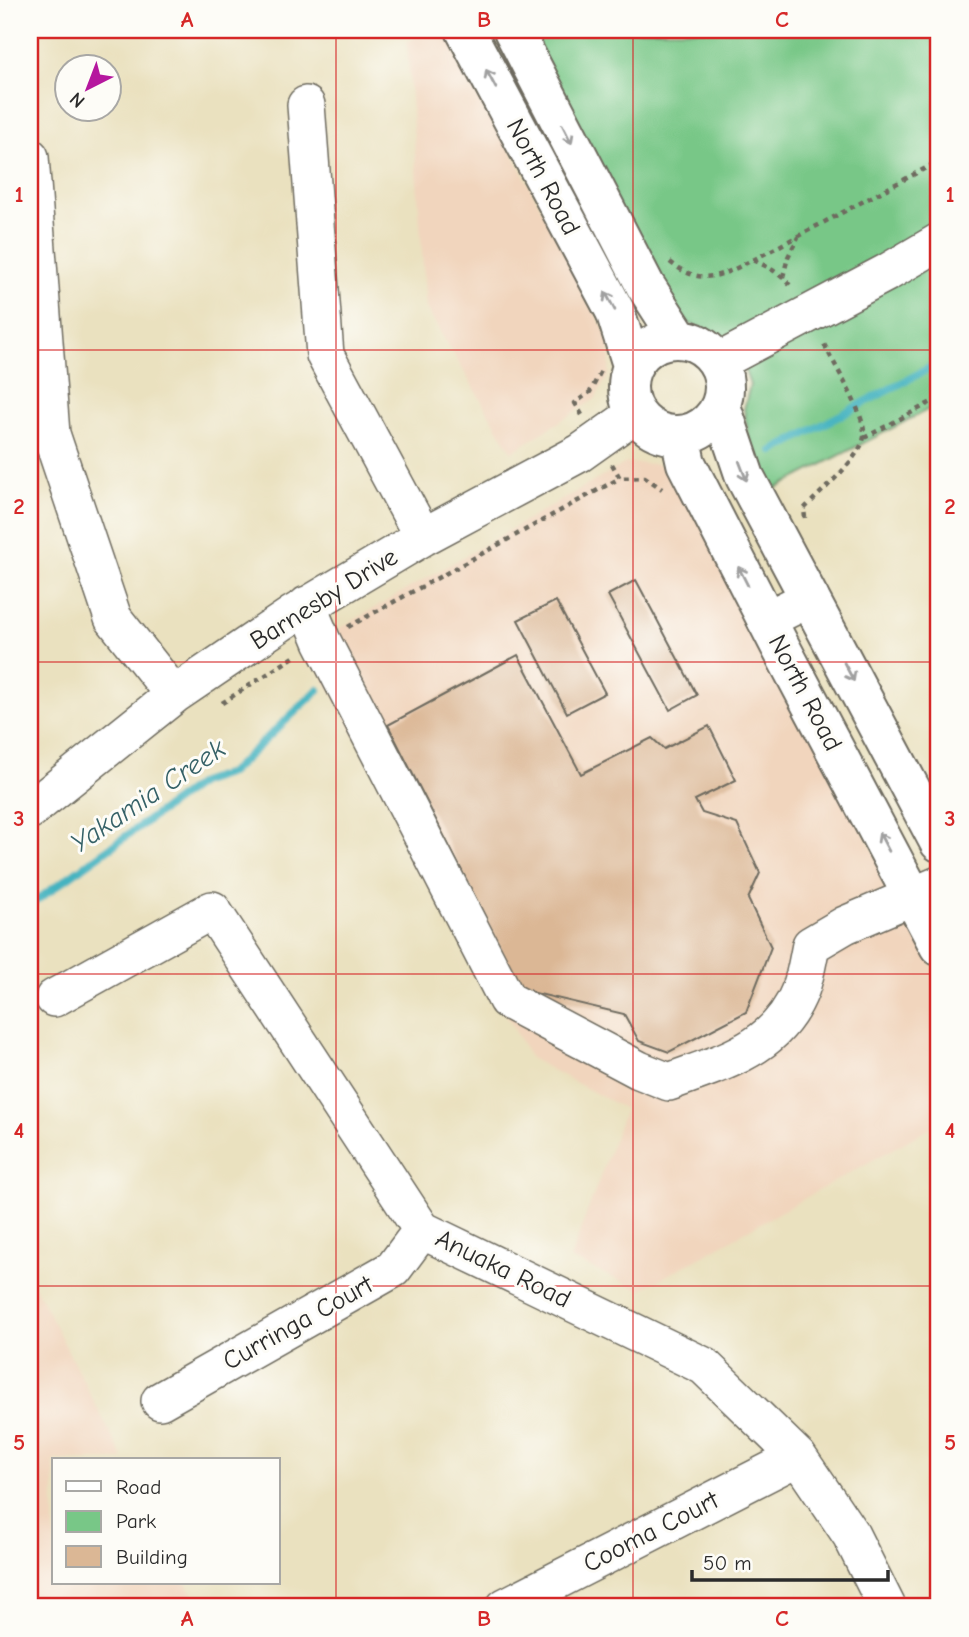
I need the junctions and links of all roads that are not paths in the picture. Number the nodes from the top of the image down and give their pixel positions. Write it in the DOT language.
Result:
graph roads {
  1 [pos="465,30"];
  2 [pos="513,30"];
  3 [pos="306,105"];
  4 [pos="30,157"];
  5 [pos="939,242"];
  6 [pos="679,338"];
  7 [pos="718,362"];
  8 [pos="632,365"];
  9 [pos="721,406"];
  10 [pos="635,414"];
  11 [pos="680,436"];
  12 [pos="41,437"];
  13 [pos="423,537"];
  14 [pos="810,598"];
  15 [pos="307,606"];
  16 [pos="766,620"];
  17 [pos="174,695"];
  18 [pos="30,810"];
  19 [pos="939,842"];
  20 [pos="926,891"];
  21 [pos="939,946"];
  22 [pos="54,998"];
  23 [pos="422,1230"];
  24 [pos="160,1401"];
  25 [pos="798,1457"];
  26 [pos="505,1607"];
  27 [pos="887,1607"];
  8 -- 1 [label="main road, North Road, one-way"];
  2 -- 6 [label="main road, North Road, one-way"];
  3 -- 13 [label="street"];
  4 -- 12 [label="street"];
  5 -- 7 [label="street"];
  6 -- 7 [label="main road"];
  6 -- 8 [label="main road"];
  7 -- 9 [label="main road"];
  8 -- 10 [label="main road"];
  9 -- 11 [label="main road"];
  9 -- 14 [label="main road, North Road, one-way"];
  10 -- 11 [label="main road"];
  10 -- 13 [label="street, Barnesby Drive"];
  16 -- 11 [label="main road, North Road, one-way"];
  12 -- 17 [label="street"];
  13 -- 15 [label="street, Barnesby Drive"];
  14 -- 16 [label="street"];
  14 -- 19 [label="main road, North Road, one-way"];
  15 -- 17 [label="street, Barnesby Drive"];
  15 -- 20 [label="street"];
  20 -- 16 [label="main road, North Road, one-way"];
  17 -- 18 [label="street, Barnesby Drive"];
  20 -- 21 [label="main road, North Road"];
  22 -- 23 [label="street, Anuaka Road"];
  23 -- 24 [label="street, Curringa Court"];
  23 -- 25 [label="street, Anuaka Road"];
  25 -- 26 [label="street, Cooma Court"];
  25 -- 27 [label="street, Anuaka Road"];
}
